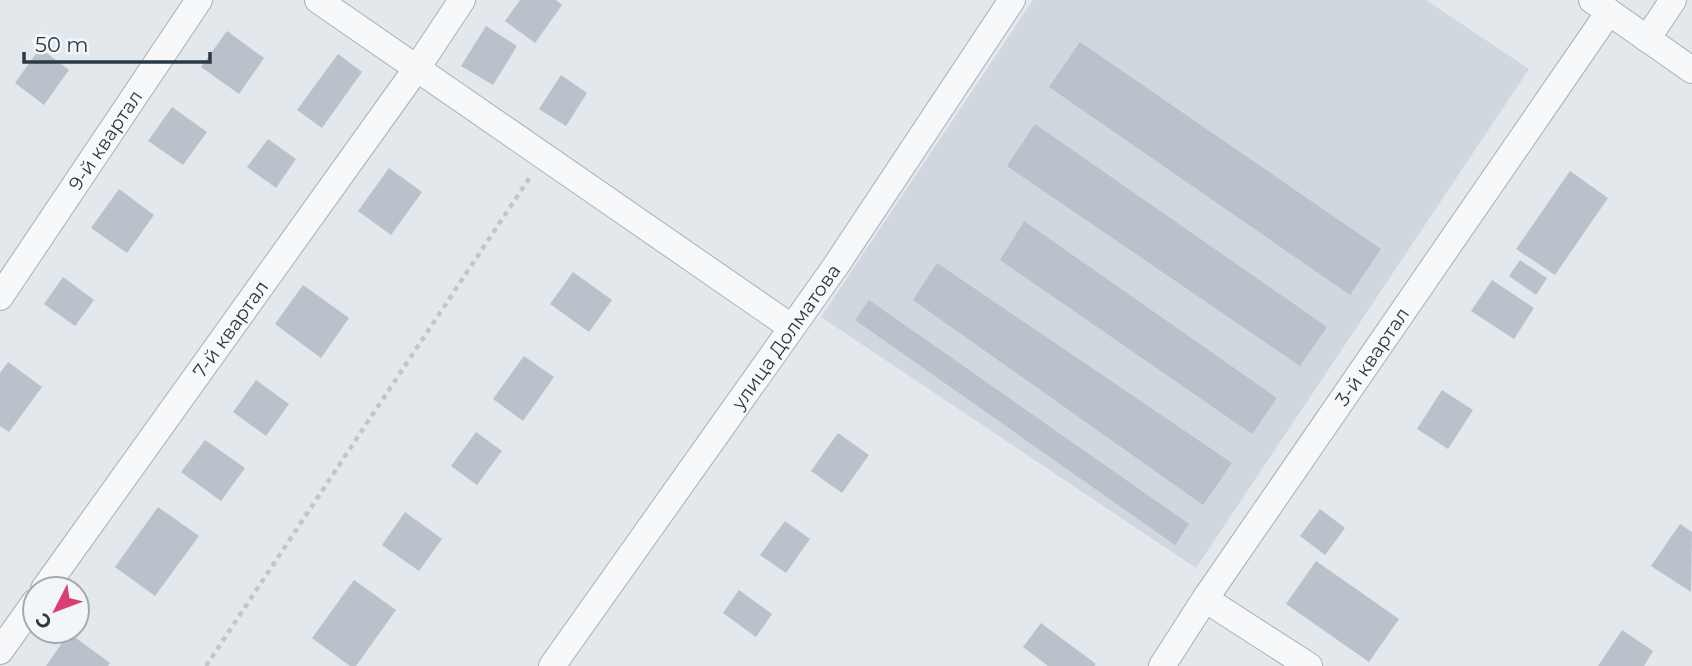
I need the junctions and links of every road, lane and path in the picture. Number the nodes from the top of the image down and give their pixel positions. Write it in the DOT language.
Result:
graph roads {
  1 [pos="199,0"];
  2 [pos="318,0"];
  3 [pos="461,0"];
  4 [pos="1012,0"];
  5 [pos="1673,0"];
  6 [pos="1600,6"];
  7 [pos="1647,40"];
  8 [pos="417,68"];
  9 [pos="1692,70"];
  10 [pos="544,156"];
  11 [pos="4,283"];
  12 [pos="791,327"];
  13 [pos="54,575"];
  14 [pos="1205,599"];
  15 [pos="21,622"];
  16 [pos="0,651"];
  17 [pos="206,666"];
  18 [pos="552,666"];
  19 [pos="1162,666"];
  20 [pos="1309,666"];
  1 -- 11 [label="street, 9-й квартал"];
  2 -- 8 [label="street"];
  3 -- 8 [label="street, 7-й квартал"];
  4 -- 12 [label="street, улица Долматова"];
  5 -- 7 [label="street"];
  6 -- 7 [label="street"];
  6 -- 14 [label="street, 3-й квартал"];
  7 -- 9 [label="street"];
  8 -- 10 [label="street"];
  8 -- 13 [label="street, 7-й квартал"];
  10 -- 12 [label="street"];
  10 -- 17 [label="path"];
  12 -- 18 [label="street, улица Долматова"];
  14 -- 19 [label="street, 3-й квартал"];
  14 -- 20 [label="street"];
  15 -- 16 [label="street"];
}
